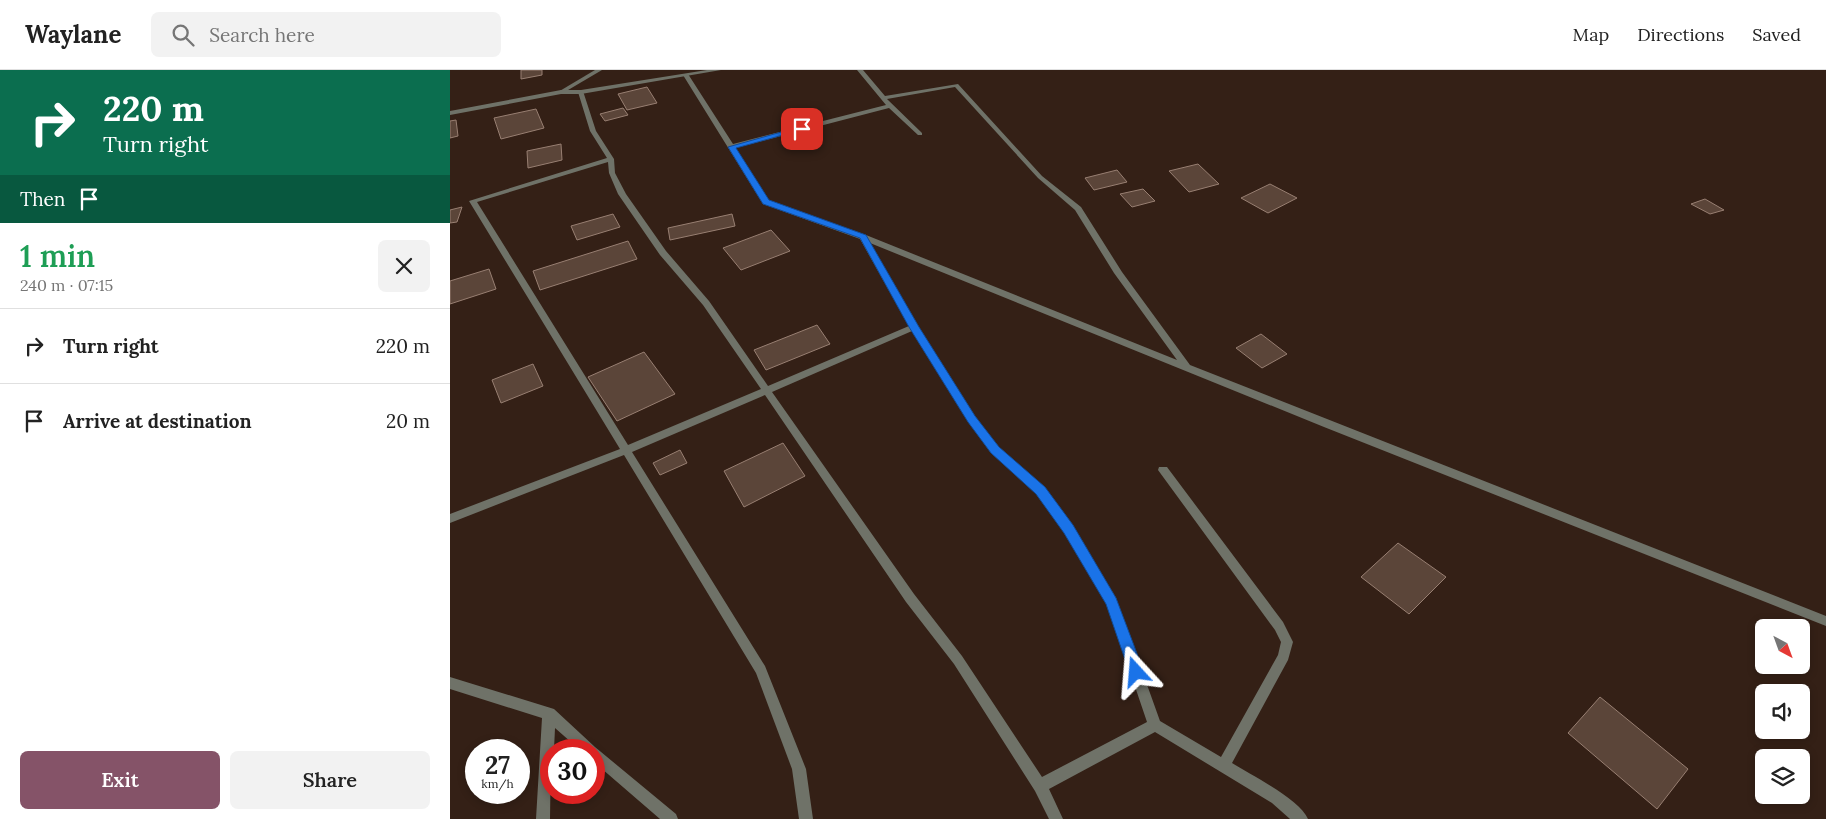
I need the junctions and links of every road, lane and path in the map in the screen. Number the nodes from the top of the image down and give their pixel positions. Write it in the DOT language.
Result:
graph roads {
  1 [pos="599,70"];
  2 [pos="718,70"];
  3 [pos="860,70"];
  4 [pos="686,75"];
  5 [pos="561,92"];
  6 [pos="581,92"];
  7 [pos="884,98"];
  8 [pos="889,106"];
  9 [pos="450,113"];
  10 [pos="920,134"];
  11 [pos="731,147"];
  12 [pos="611,159"];
  13 [pos="863,237"];
  14 [pos="914,327"];
  15 [pos="1186,367"];
  16 [pos="767,389"];
  17 [pos="627,450"];
  18 [pos="1163,470"];
  19 [pos="450,519"];
  20 [pos="1826,621"];
  21 [pos="450,683"];
  22 [pos="549,714"];
  23 [pos="1155,725"];
  24 [pos="577,739"];
  25 [pos="605,762"];
  26 [pos="1224,764"];
  27 [pos="1040,786"];
  28 [pos="543,819"];
  29 [pos="671,819"];
  30 [pos="806,819"];
  31 [pos="1056,819"];
  32 [pos="1301,819"];
  1 -- 5 [label="street"];
  2 -- 4 [label="street"];
  3 -- 7 [label="street"];
  4 -- 6 [label="street"];
  4 -- 11 [label="street"];
  5 -- 6 [label="street"];
  5 -- 9 [label="street"];
  6 -- 12 [label="street"];
  7 -- 8 [label="street"];
  7 -- 15 [label="street"];
  8 -- 10 [label="street"];
  8 -- 11 [label="street"];
  11 -- 13 [label="street"];
  12 -- 16 [label="street"];
  12 -- 17 [label="street"];
  13 -- 14 [label="street"];
  13 -- 15 [label="street"];
  14 -- 16 [label="street"];
  14 -- 23 [label="street"];
  15 -- 20 [label="street"];
  16 -- 17 [label="street"];
  16 -- 27 [label="street"];
  17 -- 19 [label="street"];
  17 -- 30 [label="street"];
  18 -- 26 [label="street"];
  21 -- 22 [label="street"];
  22 -- 24 [label="street"];
  22 -- 28 [label="street"];
  23 -- 26 [label="street"];
  23 -- 27 [label="street"];
  25 -- 29 [label="street"];
  26 -- 32 [label="street"];
  27 -- 31 [label="street"];
}
